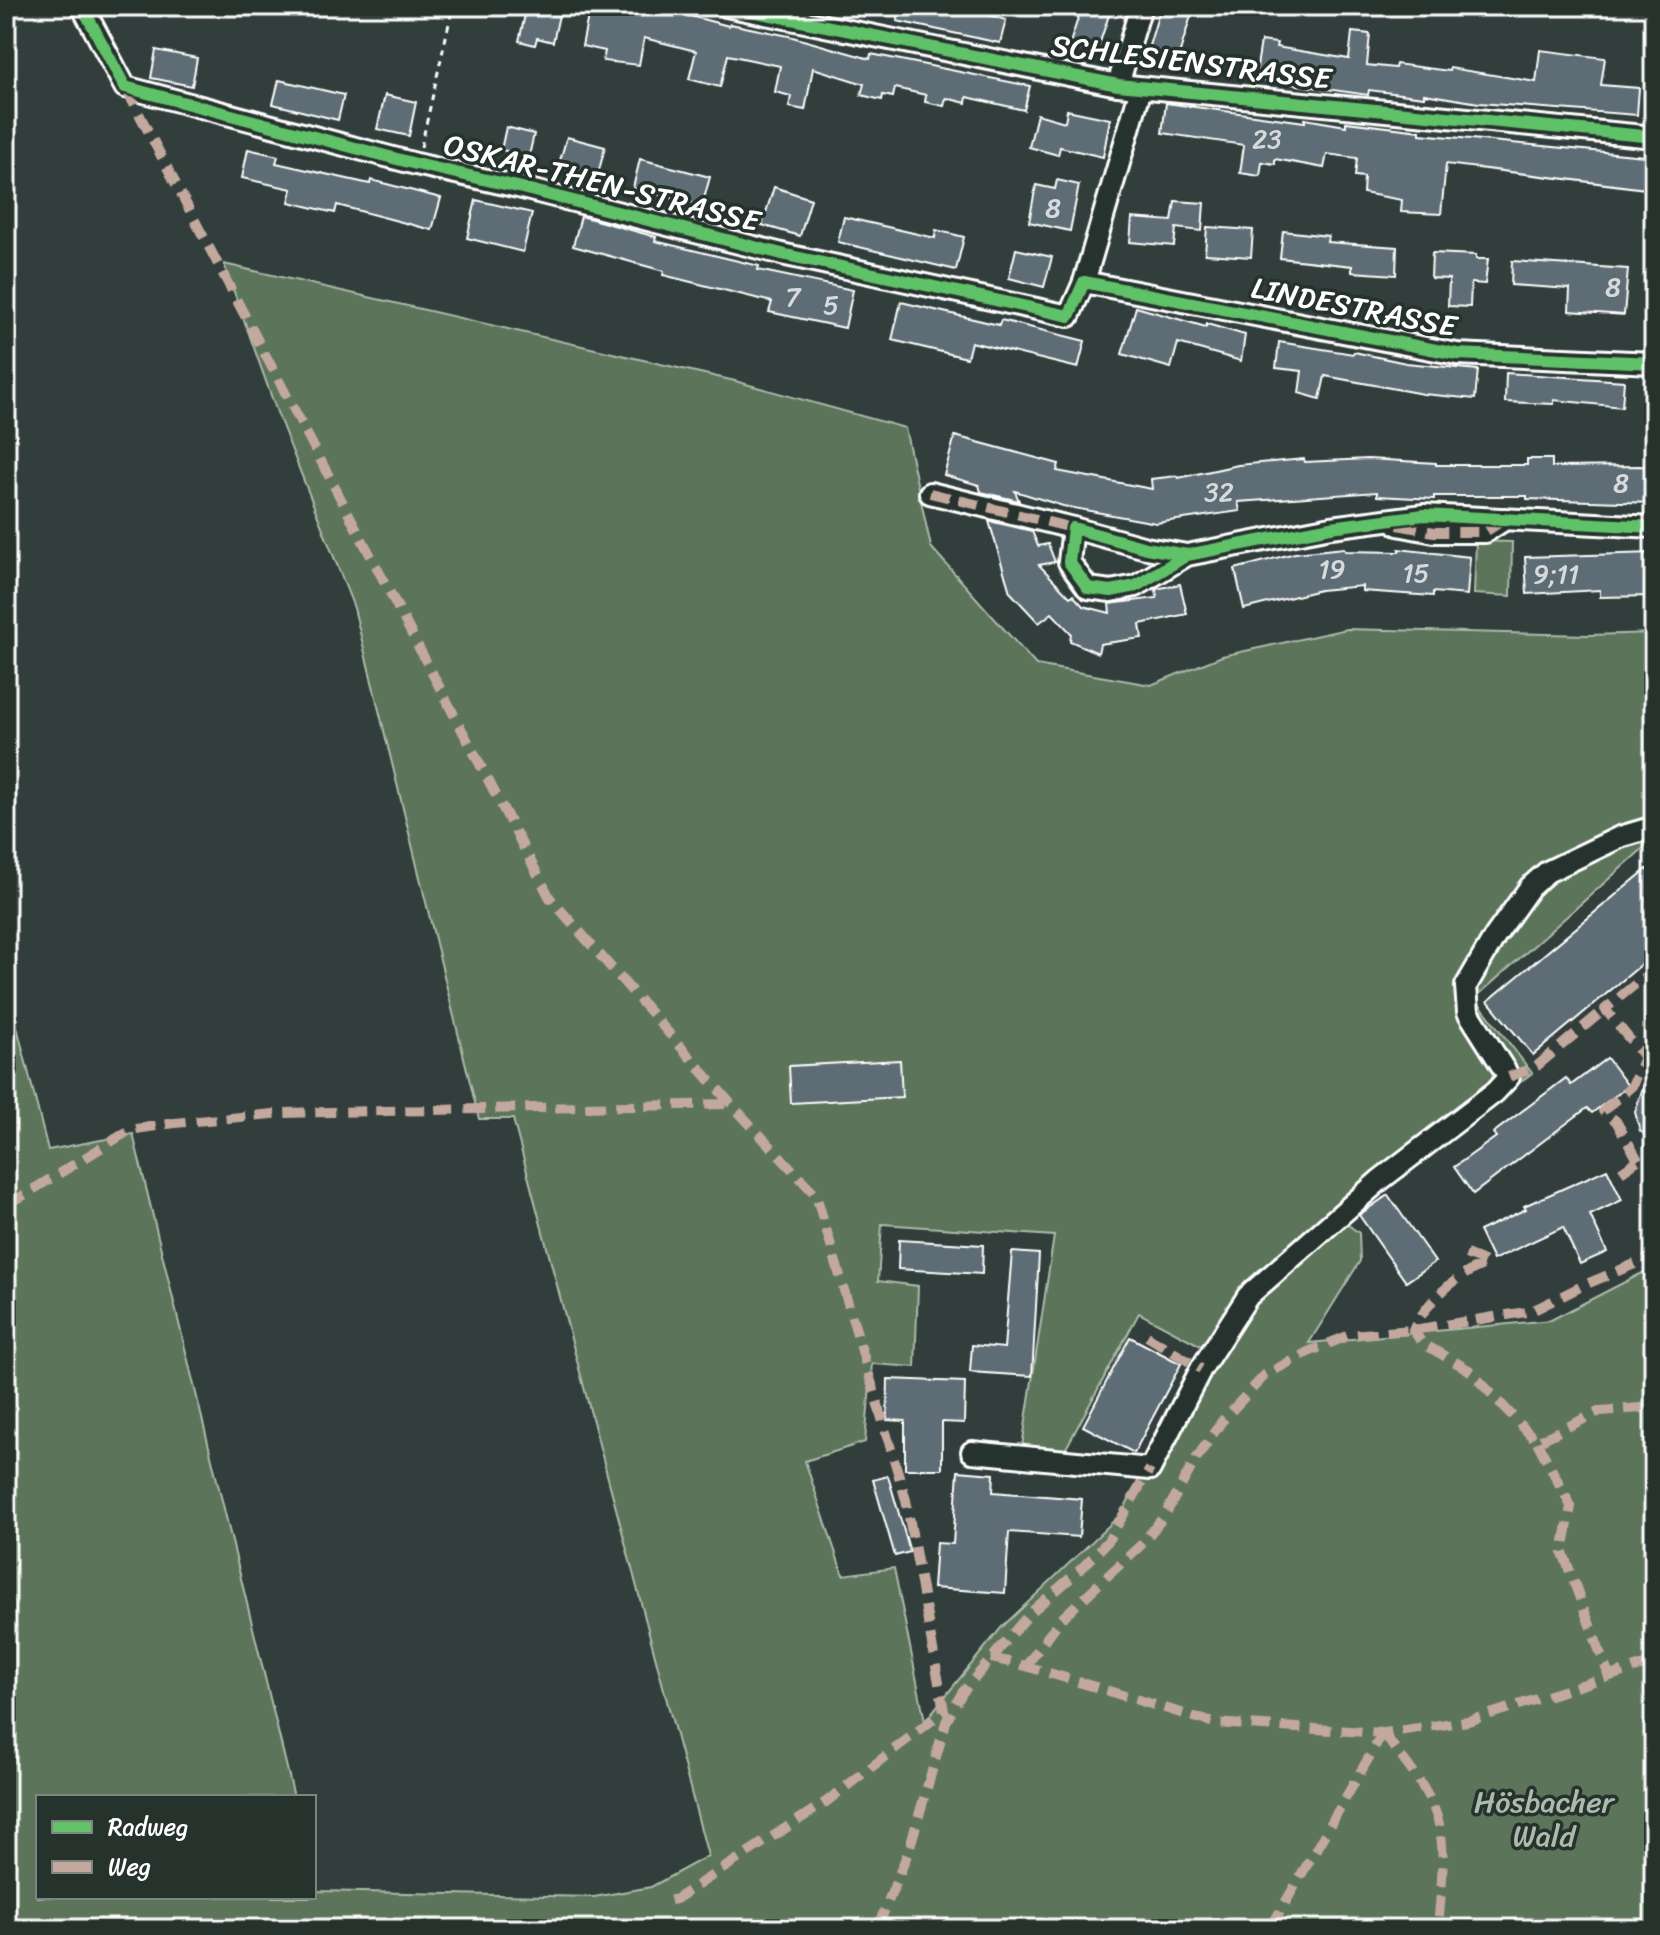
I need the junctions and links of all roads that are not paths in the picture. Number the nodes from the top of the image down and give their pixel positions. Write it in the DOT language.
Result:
graph roads {
  1 [pos="82,6"];
  2 [pos="726,6"];
  3 [pos="1141,6"];
  4 [pos="1118,85"];
  5 [pos="1141,88"];
  6 [pos="1654,137"];
  7 [pos="1084,282"];
  8 [pos="1654,363"];
  9 [pos="930,493"];
  10 [pos="1654,527"];
  11 [pos="1073,528"];
  12 [pos="1187,555"];
  13 [pos="1654,827"];
  14 [pos="972,1452"];
  1 -- 7 [label="street, OSKAR-THEN-STRASSE"];
  2 -- 4 [label="street, SCHLESIENSTRASSE"];
  3 -- 4 [label="street"];
  4 -- 5 [label="street, SCHLESIENSTRASSE"];
  5 -- 6 [label="street, SCHLESIENSTRASSE"];
  5 -- 7 [label="street"];
  7 -- 8 [label="street, LINDESTRASSE"];
  9 -- 11 [label="street"];
  10 -- 12 [label="street"];
  11 -- 12 [label="street"];
  11 -- 12 [label="street"];
  13 -- 14 [label="street"];
}
